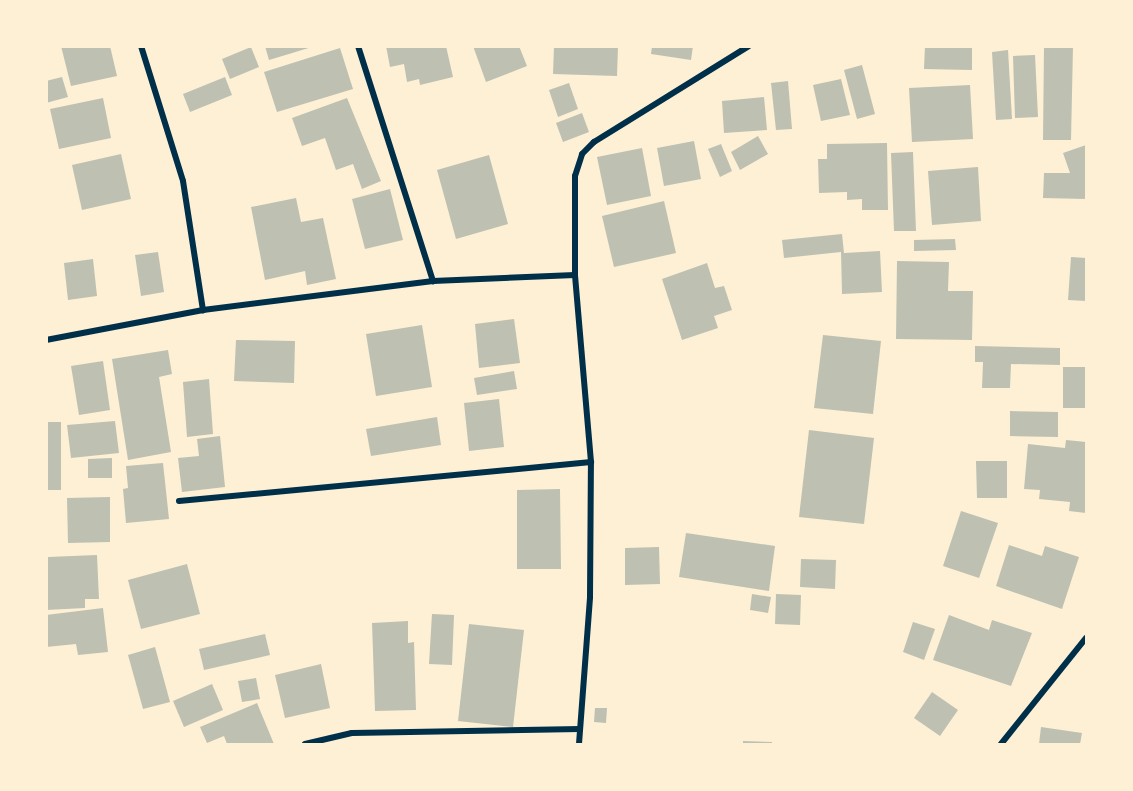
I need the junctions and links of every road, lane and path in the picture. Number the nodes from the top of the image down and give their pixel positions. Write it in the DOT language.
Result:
graph roads {
  1 [pos="141,46"];
  2 [pos="358,46"];
  3 [pos="749,46"];
  4 [pos="574,276"];
  5 [pos="433,281"];
  6 [pos="203,310"];
  7 [pos="46,340"];
  8 [pos="591,462"];
  9 [pos="179,501"];
  10 [pos="1086,638"];
  11 [pos="580,729"];
  12 [pos="305,744"];
  13 [pos="579,744"];
  14 [pos="1001,744"];
  1 -- 6 [label="street"];
  2 -- 5 [label="street"];
  3 -- 4 [label="street"];
  4 -- 5 [label="street"];
  4 -- 8 [label="street"];
  5 -- 6 [label="street"];
  6 -- 7 [label="street"];
  8 -- 9 [label="street"];
  8 -- 11 [label="street"];
  10 -- 14 [label="street"];
  11 -- 12 [label="street"];
  11 -- 13 [label="street"];
}
